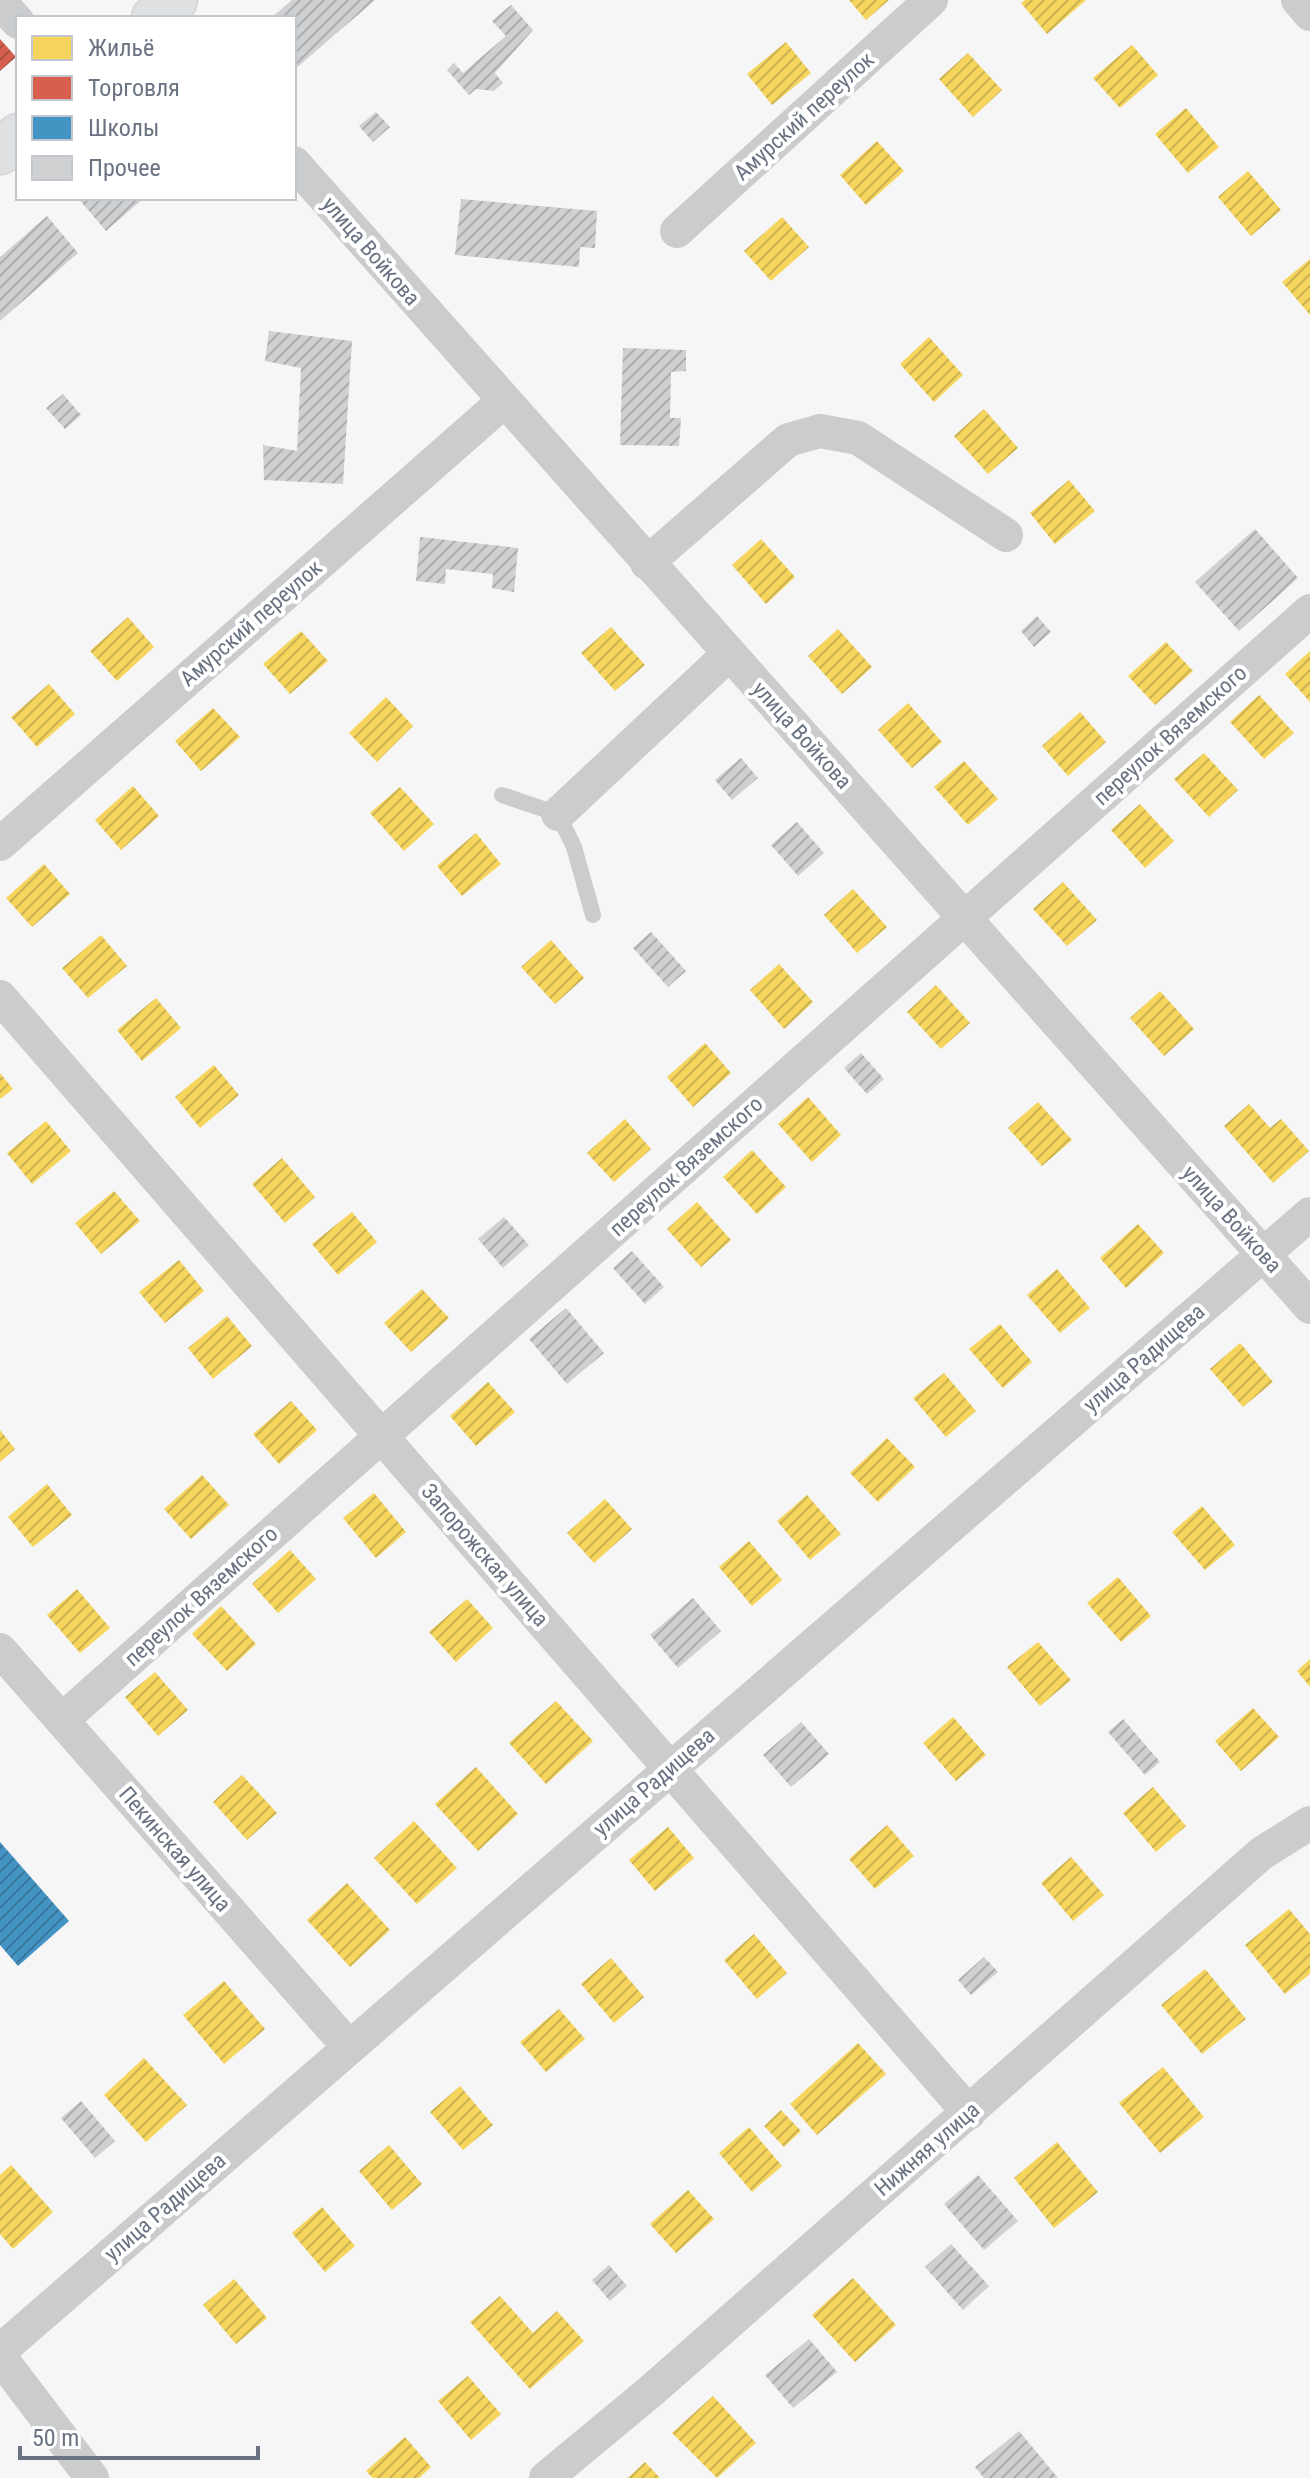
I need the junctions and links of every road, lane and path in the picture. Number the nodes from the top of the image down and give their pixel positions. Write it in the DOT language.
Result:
graph roads {
  1 [pos="931,0"];
  2 [pos="1298,0"];
  3 [pos="0,2"];
  4 [pos="1310,14"];
  5 [pos="16,20"];
  6 [pos="16,138"];
  7 [pos="0,152"];
  8 [pos="296,165"];
  9 [pos="677,231"];
  10 [pos="503,402"];
  11 [pos="1006,535"];
  12 [pos="647,563"];
  13 [pos="1310,611"];
  14 [pos="729,654"];
  15 [pos="502,795"];
  16 [pos="558,814"];
  17 [pos="0,844"];
  18 [pos="593,915"];
  19 [pos="965,917"];
  20 [pos="0,997"];
  21 [pos="1310,1214"];
  22 [pos="1264,1255"];
  23 [pos="1310,1307"];
  24 [pos="382,1436"];
  25 [pos="0,1650"];
  26 [pos="62,1720"];
  27 [pos="670,1768"];
  28 [pos="1310,1823"];
  29 [pos="349,2047"];
  30 [pos="969,2113"];
  31 [pos="0,2351"];
  32 [pos="0,2357"];
  33 [pos="92,2478"];
  34 [pos="546,2478"];
  1 -- 9 [label="street, Амурский переулок"];
  2 -- 4 [label="street"];
  3 -- 5 [label="street"];
  6 -- 7 [label="main road"];
  8 -- 10 [label="street, улица Войкова"];
  10 -- 12 [label="street, улица Войкова"];
  10 -- 17 [label="street, Амурский переулок"];
  11 -- 12 [label="street"];
  12 -- 14 [label="street, улица Войкова"];
  13 -- 19 [label="street, переулок Вяземского"];
  14 -- 16 [label="street"];
  14 -- 19 [label="street, улица Войкова"];
  15 -- 16 [label="lane"];
  16 -- 18 [label="lane"];
  19 -- 22 [label="street, улица Войкова"];
  19 -- 24 [label="street, переулок Вяземского"];
  20 -- 24 [label="street, Запорожская улица"];
  21 -- 22 [label="street, улица Радищева"];
  22 -- 23 [label="street, улица Войкова"];
  22 -- 27 [label="street, улица Радищева"];
  24 -- 26 [label="street, переулок Вяземского"];
  24 -- 27 [label="street, Запорожская улица"];
  25 -- 26 [label="street, Пекинская улица"];
  26 -- 29 [label="street, Пекинская улица"];
  27 -- 29 [label="street, улица Радищева"];
  27 -- 30 [label="street, Запорожская улица"];
  28 -- 30 [label="street, Нижняя улица"];
  29 -- 31 [label="street, улица Радищева"];
  30 -- 34 [label="street, Нижняя улица"];
  32 -- 33 [label="street"];
}
